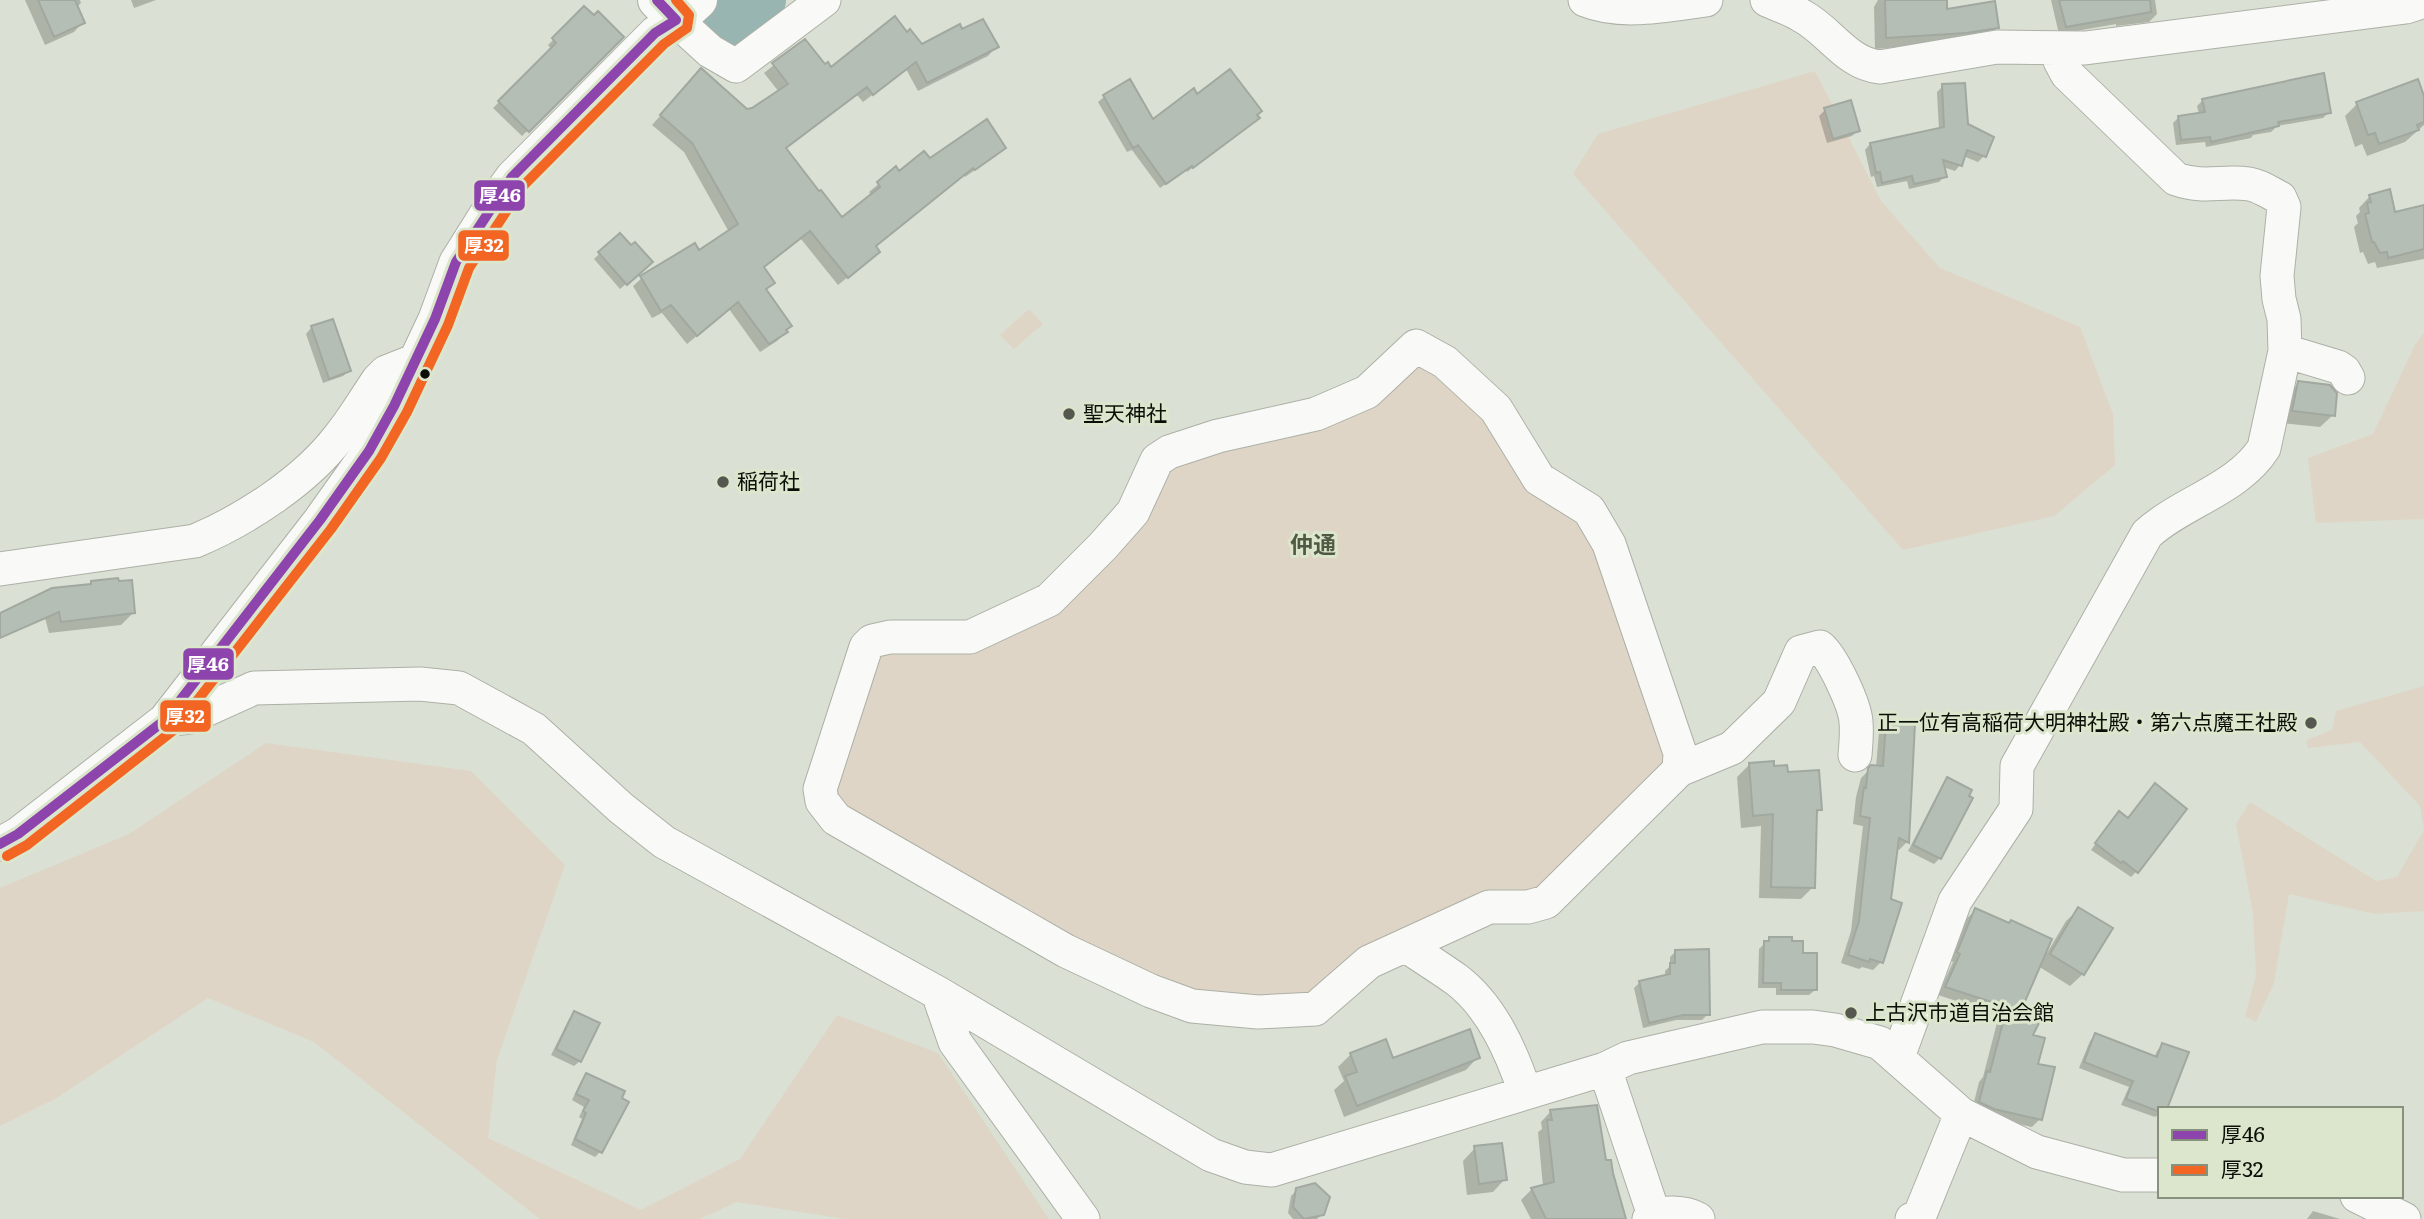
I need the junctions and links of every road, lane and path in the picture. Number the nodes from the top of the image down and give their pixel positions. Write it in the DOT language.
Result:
graph roads {
  1 [pos="824,0"];
  2 [pos="1585,0"];
  3 [pos="1706,0"];
  4 [pos="1767,0"];
  5 [pos="2422,4"];
  6 [pos="677,7"];
  7 [pos="2059,48"];
  8 [pos="2285,351"];
  9 [pos="414,361"];
  10 [pos="2348,378"];
  11 [pos="0,569"];
  12 [pos="164,720"];
  13 [pos="1855,755"];
  14 [pos="1679,770"];
  15 [pos="0,844"];
  16 [pos="1406,946"];
  17 [pos="938,993"];
  18 [pos="1898,1057"];
  19 [pos="1605,1069"];
  20 [pos="1525,1092"];
  21 [pos="1961,1114"];
  22 [pos="2158,1175"];
  23 [pos="2361,1198"];
  24 [pos="1652,1217"];
  25 [pos="1083,1219"];
  26 [pos="1698,1219"];
  27 [pos="1912,1219"];
  28 [pos="2404,1219"];
  1 -- 6 [label="street"];
  2 -- 3 [label="street"];
  4 -- 7 [label="street"];
  5 -- 7 [label="street"];
  6 -- 9 [label="street"];
  7 -- 8 [label="street"];
  8 -- 10 [label="street"];
  8 -- 18 [label="street"];
  9 -- 11 [label="street"];
  9 -- 12 [label="street"];
  12 -- 15 [label="street"];
  12 -- 17 [label="street"];
  13 -- 14 [label="street"];
  14 -- 16 [label="street"];
  14 -- 16 [label="street"];
  16 -- 20 [label="street"];
  17 -- 20 [label="street"];
  17 -- 25 [label="street"];
  18 -- 19 [label="street"];
  18 -- 21 [label="street"];
  19 -- 20 [label="street"];
  19 -- 24 [label="street"];
  21 -- 22 [label="street"];
  21 -- 27 [label="street"];
  23 -- 28 [label="street"];
  24 -- 26 [label="street"];
}
